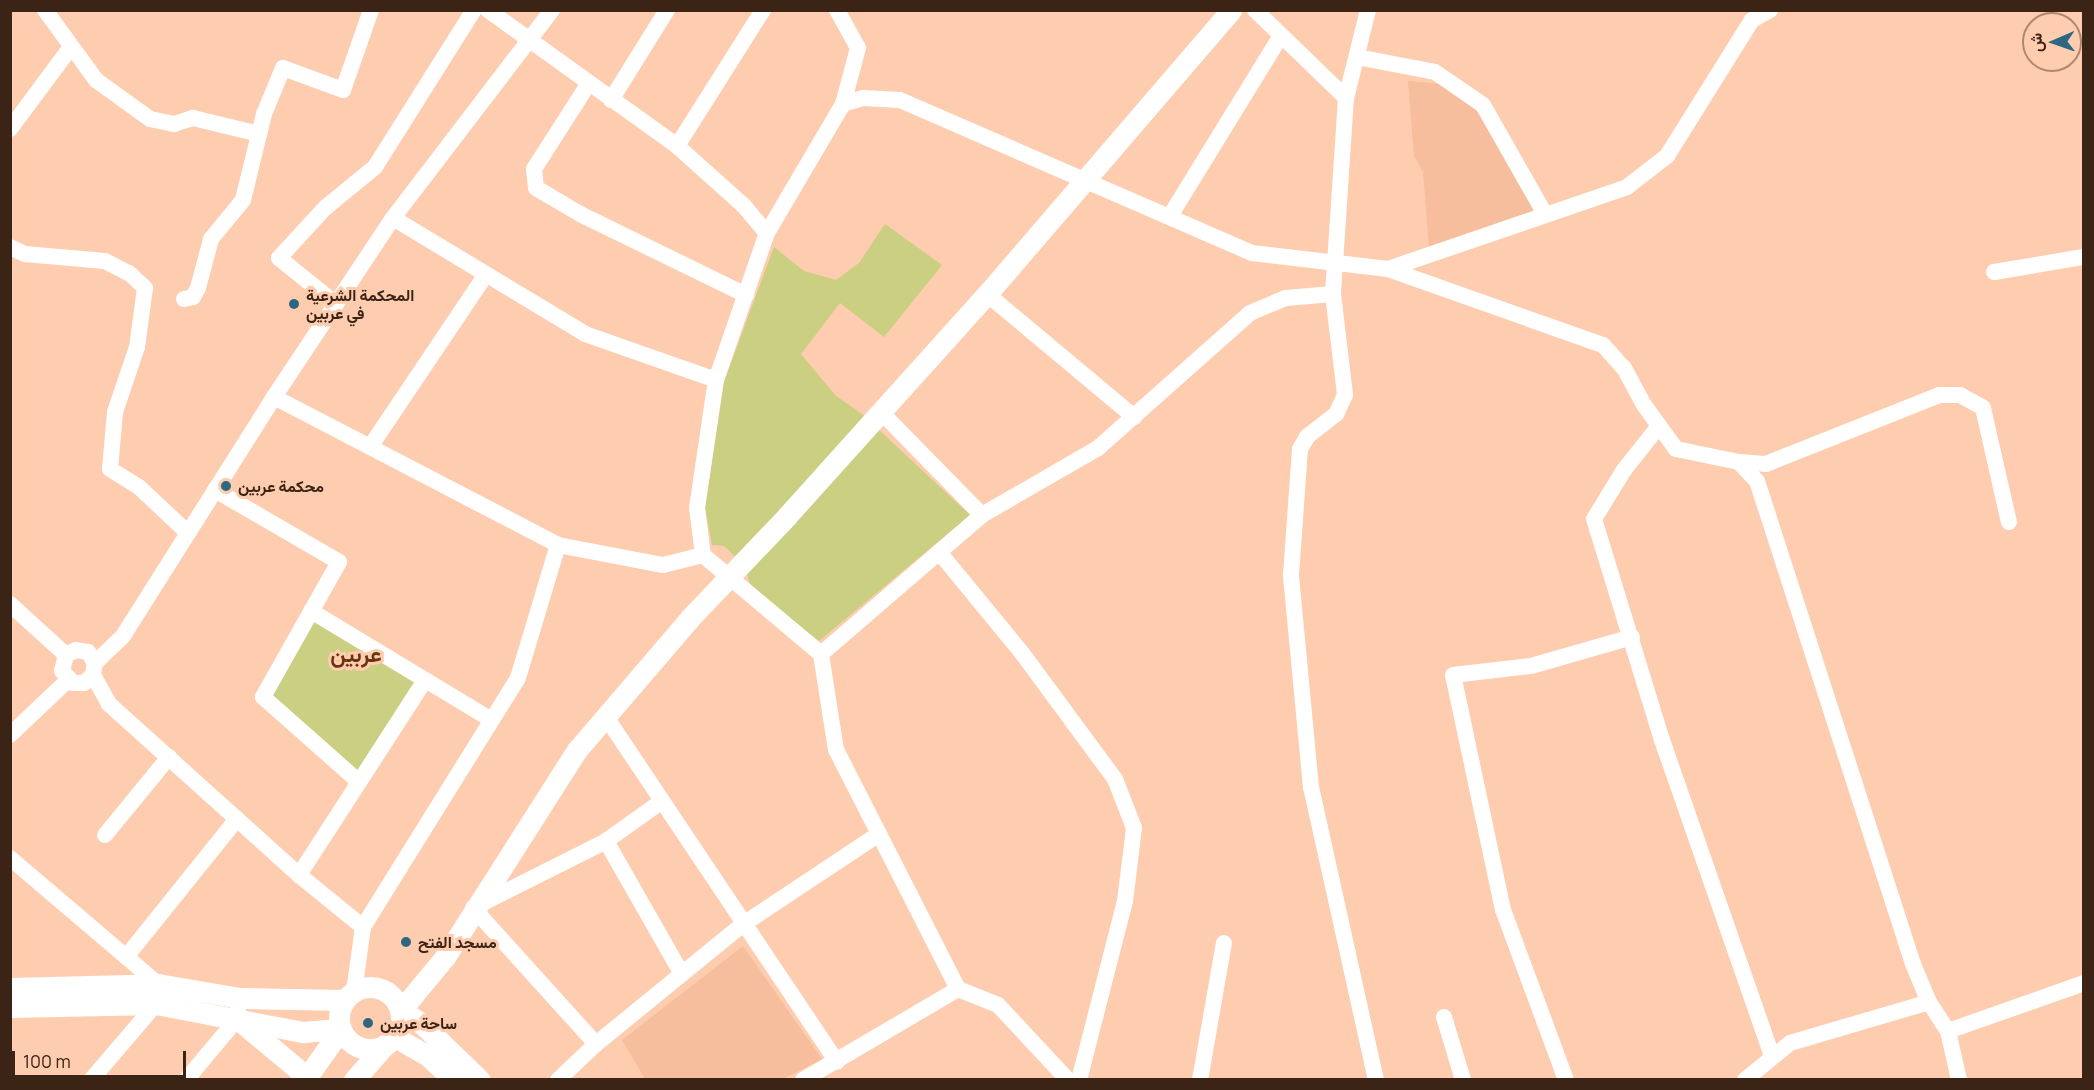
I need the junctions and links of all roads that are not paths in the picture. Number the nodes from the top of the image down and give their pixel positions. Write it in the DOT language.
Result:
graph roads {
  1 [pos="45,10"];
  2 [pos="371,10"];
  3 [pos="474,10"];
  4 [pos="488,10"];
  5 [pos="552,10"];
  6 [pos="667,10"];
  7 [pos="763,10"];
  8 [pos="837,10"];
  9 [pos="1231,10"];
  10 [pos="1255,10"];
  11 [pos="1368,10"];
  12 [pos="1770,10"];
  13 [pos="1280,37"];
  14 [pos="532,42"];
  15 [pos="71,46"];
  16 [pos="1357,57"];
  17 [pos="589,83"];
  18 [pos="1346,98"];
  19 [pos="611,100"];
  20 [pos="843,104"];
  21 [pos="10,129"];
  22 [pos="259,134"];
  23 [pos="676,146"];
  24 [pos="1086,179"];
  25 [pos="1545,214"];
  26 [pos="1170,216"];
  27 [pos="393,218"];
  28 [pos="767,234"];
  29 [pos="10,247"];
  30 [pos="2084,257"];
  31 [pos="1335,262"];
  32 [pos="1388,269"];
  33 [pos="1994,272"];
  34 [pos="485,276"];
  35 [pos="987,294"];
  36 [pos="1333,294"];
  37 [pos="746,295"];
  38 [pos="184,299"];
  39 [pos="336,304"];
  40 [pos="716,380"];
  41 [pos="274,397"];
  42 [pos="881,412"];
  43 [pos="1134,417"];
  44 [pos="1659,426"];
  45 [pos="370,447"];
  46 [pos="1739,462"];
  47 [pos="215,490"];
  48 [pos="982,515"];
  49 [pos="2009,522"];
  50 [pos="188,533"];
  51 [pos="558,545"];
  52 [pos="939,552"];
  53 [pos="703,555"];
  54 [pos="729,577"];
  55 [pos="10,604"];
  56 [pos="311,611"];
  57 [pos="1632,637"];
  58 [pos="821,654"];
  59 [pos="66,655"];
  60 [pos="94,669"];
  61 [pos="425,680"];
  62 [pos="68,681"];
  63 [pos="606,717"];
  64 [pos="492,720"];
  65 [pos="10,735"];
  66 [pos="169,757"];
  67 [pos="358,781"];
  68 [pos="662,801"];
  69 [pos="237,819"];
  70 [pos="879,834"];
  71 [pos="105,835"];
  72 [pos="606,840"];
  73 [pos="10,858"];
  74 [pos="299,875"];
  75 [pos="473,908"];
  76 [pos="742,925"];
  77 [pos="363,927"];
  78 [pos="1224,944"];
  79 [pos="126,957"];
  80 [pos="682,974"];
  81 [pos="2084,983"];
  82 [pos="10,988"];
  83 [pos="958,989"];
  84 [pos="157,994"];
  85 [pos="350,996"];
  86 [pos="1929,1002"];
  87 [pos="10,1007"];
  88 [pos="238,1008"];
  89 [pos="401,1010"];
  90 [pos="1444,1017"];
  91 [pos="341,1029"];
  92 [pos="1948,1031"];
  93 [pos="390,1041"];
  94 [pos="596,1044"];
  95 [pos="1772,1055"];
  96 [pos="837,1062"];
  97 [pos="306,1078"];
  98 [pos="91,1080"];
  99 [pos="186,1080"];
  100 [pos="354,1080"];
  101 [pos="454,1080"];
  102 [pos="480,1080"];
  103 [pos="558,1080"];
  104 [pos="803,1080"];
  105 [pos="1068,1080"];
  106 [pos="1079,1080"];
  107 [pos="1200,1080"];
  108 [pos="1376,1080"];
  109 [pos="1463,1080"];
  110 [pos="1566,1080"];
  111 [pos="1745,1080"];
  112 [pos="1959,1080"];
  1 -- 15 [label="street"];
  2 -- 22 [label="street"];
  3 -- 39 [label="street"];
  4 -- 14 [label="street"];
  5 -- 14 [label="street"];
  6 -- 19 [label="street"];
  7 -- 23 [label="street"];
  8 -- 20 [label="street"];
  9 -- 24 [label="main road"];
  10 -- 13 [label="street"];
  11 -- 16 [label="street"];
  12 -- 25 [label="street"];
  13 -- 18 [label="street"];
  13 -- 26 [label="street"];
  14 -- 17 [label="street"];
  14 -- 27 [label="street"];
  15 -- 21 [label="street"];
  15 -- 22 [label="street"];
  16 -- 18 [label="street"];
  16 -- 25 [label="street"];
  17 -- 19 [label="street"];
  17 -- 37 [label="street"];
  18 -- 31 [label="street"];
  19 -- 23 [label="street"];
  20 -- 24 [label="street"];
  20 -- 28 [label="street"];
  22 -- 38 [label="street"];
  23 -- 28 [label="street"];
  24 -- 26 [label="street"];
  24 -- 35 [label="main road"];
  25 -- 32 [label="street"];
  26 -- 31 [label="street"];
  27 -- 34 [label="street"];
  27 -- 39 [label="street"];
  28 -- 37 [label="street"];
  29 -- 50 [label="street"];
  30 -- 33 [label="street"];
  31 -- 32 [label="street"];
  31 -- 36 [label="street"];
  32 -- 44 [label="street"];
  34 -- 40 [label="street"];
  34 -- 45 [label="street"];
  35 -- 42 [label="main road"];
  35 -- 43 [label="street"];
  36 -- 43 [label="street"];
  36 -- 108 [label="street"];
  37 -- 40 [label="street"];
  39 -- 41 [label="street"];
  40 -- 53 [label="street"];
  41 -- 45 [label="street"];
  41 -- 47 [label="street"];
  42 -- 48 [label="street"];
  42 -- 54 [label="main road"];
  43 -- 48 [label="street"];
  44 -- 46 [label="street"];
  44 -- 57 [label="street"];
  45 -- 51 [label="street"];
  46 -- 49 [label="street"];
  46 -- 86 [label="street"];
  47 -- 50 [label="street"];
  47 -- 56 [label="street"];
  48 -- 52 [label="street"];
  50 -- 60 [label="street"];
  51 -- 53 [label="street"];
  51 -- 64 [label="street"];
  52 -- 58 [label="street"];
  52 -- 106 [label="street"];
  53 -- 54 [label="street"];
  54 -- 58 [label="street"];
  54 -- 63 [label="main road"];
  55 -- 59 [label="street"];
  56 -- 61 [label="street"];
  56 -- 67 [label="street"];
  57 -- 95 [label="street"];
  57 -- 110 [label="street"];
  58 -- 70 [label="street"];
  59 -- 60 [label="street"];
  59 -- 62 [label="street"];
  60 -- 62 [label="street"];
  60 -- 66 [label="street"];
  61 -- 64 [label="street"];
  61 -- 67 [label="street"];
  62 -- 65 [label="street"];
  63 -- 68 [label="street"];
  63 -- 75 [label="main road"];
  64 -- 77 [label="street"];
  66 -- 69 [label="street"];
  66 -- 71 [label="street"];
  67 -- 74 [label="street"];
  68 -- 72 [label="street"];
  68 -- 76 [label="street"];
  69 -- 74 [label="street"];
  69 -- 79 [label="street"];
  70 -- 76 [label="street"];
  70 -- 83 [label="street"];
  72 -- 75 [label="street"];
  72 -- 80 [label="street"];
  73 -- 79 [label="street"];
  74 -- 77 [label="street"];
  75 -- 89 [label="main road"];
  75 -- 94 [label="street"];
  76 -- 80 [label="street"];
  76 -- 96 [label="street"];
  77 -- 85 [label="street"];
  78 -- 107 [label="street"];
  79 -- 84 [label="street"];
  80 -- 94 [label="street"];
  81 -- 92 [label="street"];
  82 -- 84 [label="main road"];
  83 -- 96 [label="street"];
  83 -- 105 [label="street"];
  84 -- 87 [label="main road"];
  84 -- 88 [label="main road"];
  84 -- 98 [label="street"];
  85 -- 88 [label="main road"];
  85 -- 89 [label="main road"];
  85 -- 91 [label="main road"];
  86 -- 92 [label="street"];
  86 -- 95 [label="street"];
  88 -- 91 [label="main road"];
  88 -- 97 [label="main road"];
  88 -- 99 [label="street"];
  89 -- 93 [label="main road"];
  89 -- 102 [label="main road"];
  90 -- 109 [label="street"];
  91 -- 93 [label="main road"];
  91 -- 97 [label="main road"];
  92 -- 112 [label="street"];
  93 -- 100 [label="main road"];
  93 -- 101 [label="main road"];
  94 -- 103 [label="street"];
  95 -- 111 [label="street"];
  96 -- 104 [label="street"];
}
